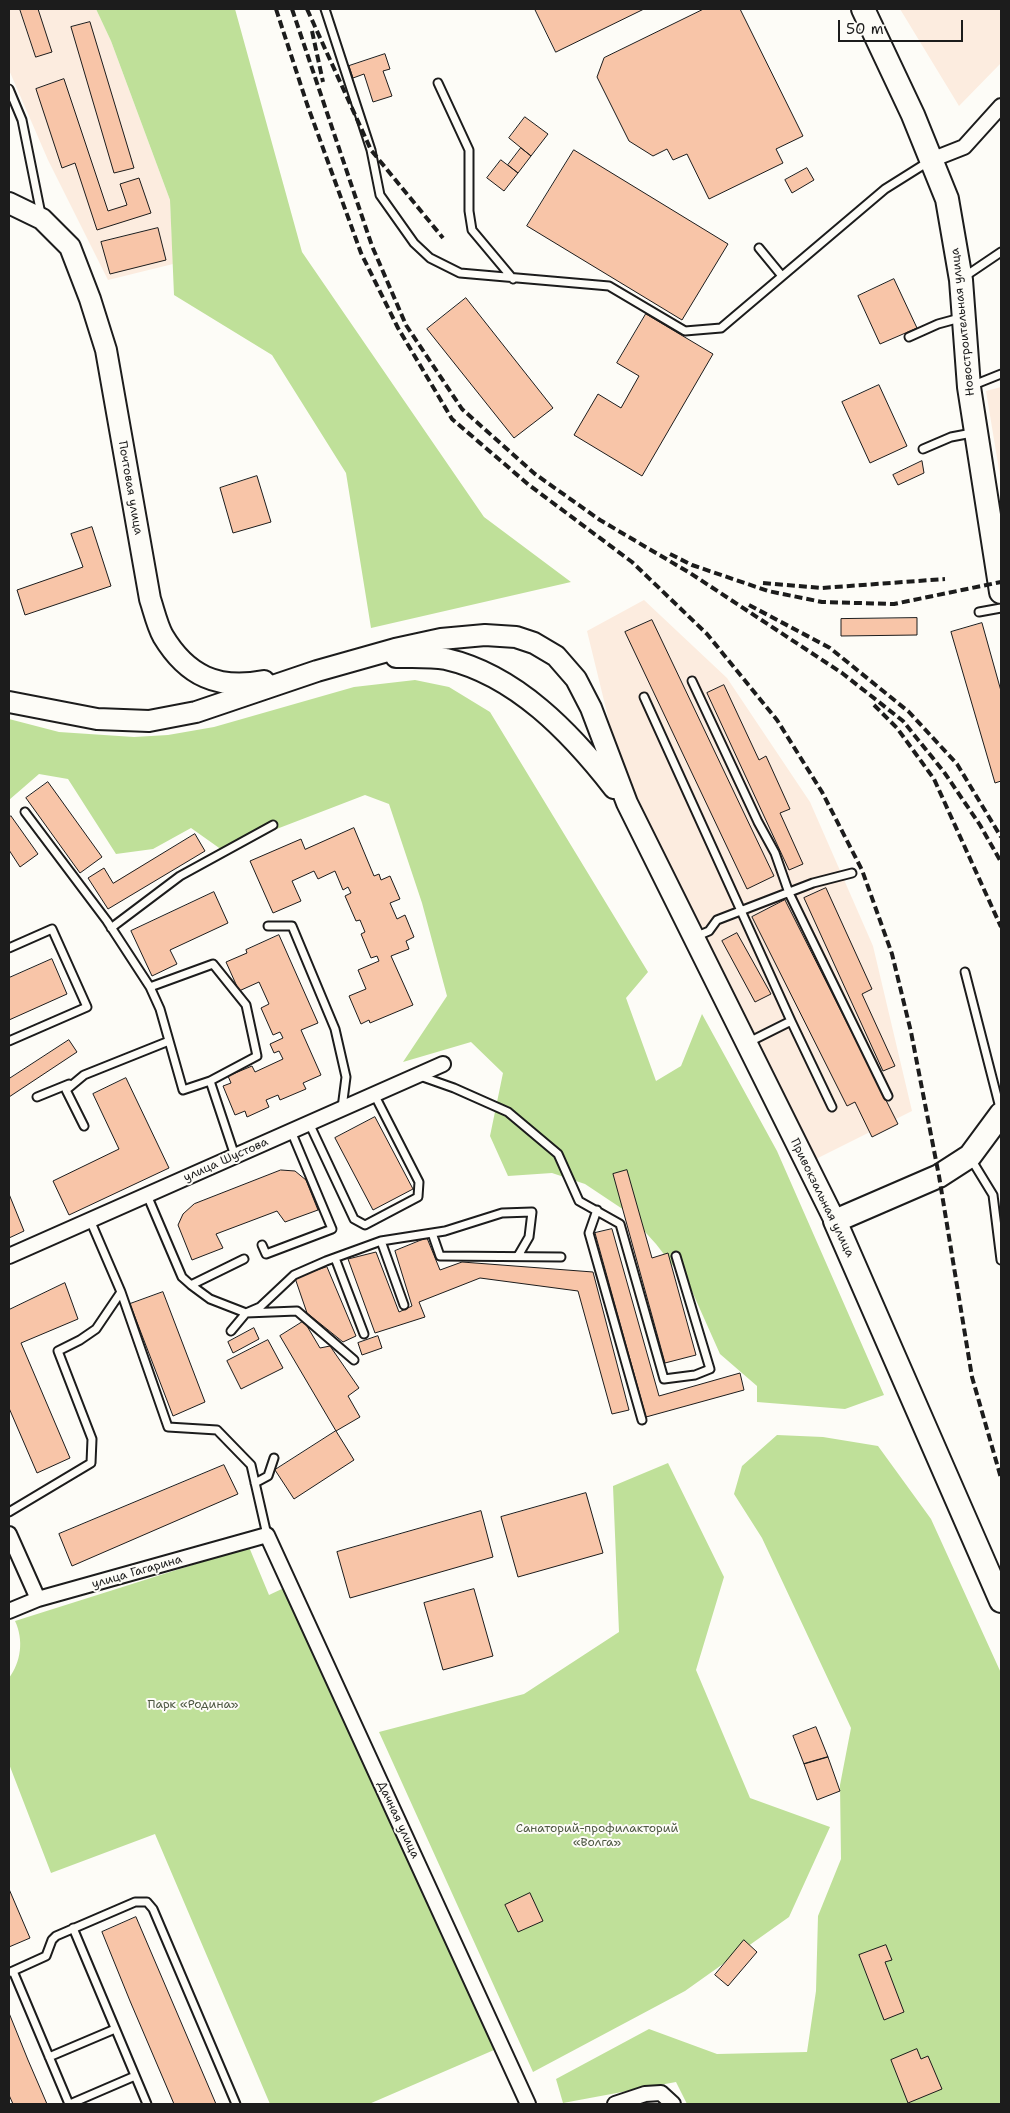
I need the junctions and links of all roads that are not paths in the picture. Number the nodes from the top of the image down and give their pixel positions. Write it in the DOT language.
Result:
graph roads {
  1 [pos="325,9"];
  2 [pos="863,9"];
  3 [pos="438,82"];
  4 [pos="9,89"];
  5 [pos="1001,106"];
  6 [pos="931,160"];
  7 [pos="9,203"];
  8 [pos="42,219"];
  9 [pos="759,248"];
  10 [pos="1001,252"];
  11 [pos="782,276"];
  12 [pos="512,279"];
  13 [pos="961,280"];
  14 [pos="964,318"];
  15 [pos="909,337"];
  16 [pos="1001,374"];
  17 [pos="969,387"];
  18 [pos="976,432"];
  19 [pos="923,449"];
  20 [pos="1001,592"];
  21 [pos="1001,608"];
  22 [pos="979,612"];
  23 [pos="369,657"];
  24 [pos="317,672"];
  25 [pos="692,681"];
  26 [pos="644,698"];
  27 [pos="9,702"];
  28 [pos="626,803"];
  29 [pos="25,812"];
  30 [pos="273,825"];
  31 [pos="852,873"];
  32 [pos="789,893"];
  33 [pos="741,911"];
  34 [pos="268,926"];
  35 [pos="111,928"];
  36 [pos="694,937"];
  37 [pos="9,948"];
  38 [pos="965,972"];
  39 [pos="150,987"];
  40 [pos="791,1020"];
  41 [pos="9,1041"];
  42 [pos="169,1041"];
  43 [pos="747,1044"];
  44 [pos="443,1064"];
  45 [pos="417,1075"];
  46 [pos="210,1080"];
  47 [pos="77,1081"];
  48 [pos="374,1094"];
  49 [pos="37,1096"];
  50 [pos="888,1096"];
  51 [pos="832,1107"];
  52 [pos="342,1109"];
  53 [pos="1001,1114"];
  54 [pos="309,1123"];
  55 [pos="84,1126"];
  56 [pos="290,1131"];
  57 [pos="236,1156"];
  58 [pos="970,1156"];
  59 [pos="147,1195"];
  60 [pos="993,1195"];
  61 [pos="597,1210"];
  62 [pos="1001,1212"];
  63 [pos="90,1220"];
  64 [pos="835,1221"];
  65 [pos="432,1233"];
  66 [pos="381,1241"];
  67 [pos="262,1245"];
  68 [pos="9,1256"];
  69 [pos="518,1256"];
  70 [pos="676,1256"];
  71 [pos="335,1258"];
  72 [pos="561,1258"];
  73 [pos="244,1259"];
  74 [pos="1001,1260"];
  75 [pos="191,1285"];
  76 [pos="121,1292"];
  77 [pos="404,1305"];
  78 [pos="246,1313"];
  79 [pos="231,1330"];
  80 [pos="364,1334"];
  81 [pos="354,1360"];
  82 [pos="642,1420"];
  83 [pos="274,1458"];
  84 [pos="255,1483"];
  85 [pos="9,1512"];
  86 [pos="9,1534"];
  87 [pos="267,1536"];
  88 [pos="38,1600"];
  89 [pos="1001,1600"];
  90 [pos="9,1611"];
  91 [pos="73,1928"];
  92 [pos="11,1972"];
  93 [pos="115,2029"];
  94 [pos="49,2057"];
  95 [pos="135,2076"];
  96 [pos="69,2104"];
  97 [pos="147,2104"];
  98 [pos="236,2104"];
  99 [pos="528,2104"];
  100 [pos="615,2104"];
  101 [pos="673,2104"];
  1 -- 12 [label="lane"];
  2 -- 6 [label="main road, Новостроительная улица"];
  3 -- 12 [label="lane"];
  4 -- 8 [label="lane"];
  5 -- 6 [label="street"];
  6 -- 11 [label="lane"];
  6 -- 13 [label="main road, Новостроительная улица"];
  7 -- 8 [label="main road, Почтовая улица"];
  8 -- 24 [label="main road, Почтовая улица"];
  9 -- 11 [label="lane"];
  10 -- 13 [label="lane"];
  11 -- 12 [label="lane"];
  13 -- 14 [label="main road, Новостроительная улица"];
  14 -- 15 [label="lane"];
  14 -- 17 [label="main road, Новостроительная улица"];
  16 -- 17 [label="lane"];
  17 -- 18 [label="main road, Новостроительная улица"];
  18 -- 19 [label="lane"];
  18 -- 20 [label="main road, Новостроительная улица"];
  21 -- 22 [label="lane"];
  23 -- 24 [label="main road"];
  23 -- 28 [label="main road"];
  23 -- 28 [label="main road"];
  24 -- 27 [label="main road"];
  25 -- 32 [label="lane"];
  26 -- 33 [label="lane"];
  28 -- 36 [label="main road, Привокзальная улица"];
  29 -- 35 [label="lane"];
  30 -- 35 [label="lane"];
  31 -- 32 [label="lane"];
  32 -- 33 [label="lane"];
  32 -- 50 [label="lane"];
  33 -- 36 [label="lane"];
  33 -- 40 [label="lane"];
  34 -- 52 [label="lane"];
  35 -- 39 [label="lane"];
  36 -- 43 [label="main road, Привокзальная улица"];
  37 -- 41 [label="lane"];
  38 -- 53 [label="lane"];
  39 -- 42 [label="lane"];
  39 -- 46 [label="lane"];
  40 -- 43 [label="lane"];
  40 -- 51 [label="lane"];
  42 -- 46 [label="lane"];
  42 -- 47 [label="lane"];
  43 -- 64 [label="main road, Привокзальная улица"];
  44 -- 45 [label="street, улица Шустова"];
  45 -- 48 [label="street, улица Шустова"];
  45 -- 61 [label="lane"];
  46 -- 57 [label="lane"];
  47 -- 49 [label="lane"];
  47 -- 55 [label="lane"];
  48 -- 52 [label="street, улица Шустова"];
  48 -- 54 [label="lane"];
  52 -- 54 [label="street, улица Шустова"];
  53 -- 58 [label="main road"];
  54 -- 56 [label="street, улица Шустова"];
  56 -- 57 [label="street, улица Шустова"];
  56 -- 67 [label="lane"];
  57 -- 59 [label="street, улица Шустова"];
  58 -- 60 [label="lane"];
  58 -- 64 [label="main road"];
  59 -- 63 [label="street, улица Шустова"];
  59 -- 75 [label="lane"];
  60 -- 62 [label="lane"];
  60 -- 74 [label="lane"];
  61 -- 70 [label="lane"];
  61 -- 82 [label="lane"];
  63 -- 68 [label="street, улица Шустова"];
  63 -- 76 [label="lane"];
  64 -- 89 [label="main road, Привокзальная улица"];
  65 -- 66 [label="lane"];
  65 -- 69 [label="lane"];
  65 -- 69 [label="lane"];
  66 -- 71 [label="lane"];
  66 -- 77 [label="lane"];
  69 -- 72 [label="lane"];
  71 -- 78 [label="lane"];
  71 -- 80 [label="lane"];
  73 -- 75 [label="lane"];
  75 -- 78 [label="lane"];
  76 -- 84 [label="lane"];
  76 -- 85 [label="lane"];
  78 -- 79 [label="lane"];
  78 -- 81 [label="lane"];
  83 -- 84 [label="lane"];
  84 -- 87 [label="lane"];
  86 -- 88 [label="street"];
  87 -- 88 [label="street, улица Гагарина"];
  87 -- 99 [label="street, Дачная улица"];
  88 -- 90 [label="street, улица Гагарина"];
  91 -- 92 [label="lane"];
  91 -- 93 [label="lane"];
  91 -- 98 [label="lane"];
  92 -- 94 [label="lane"];
  93 -- 94 [label="lane"];
  93 -- 95 [label="lane"];
  94 -- 96 [label="lane"];
  95 -- 96 [label="lane"];
  95 -- 97 [label="lane"];
  100 -- 101 [label="street"];
}
